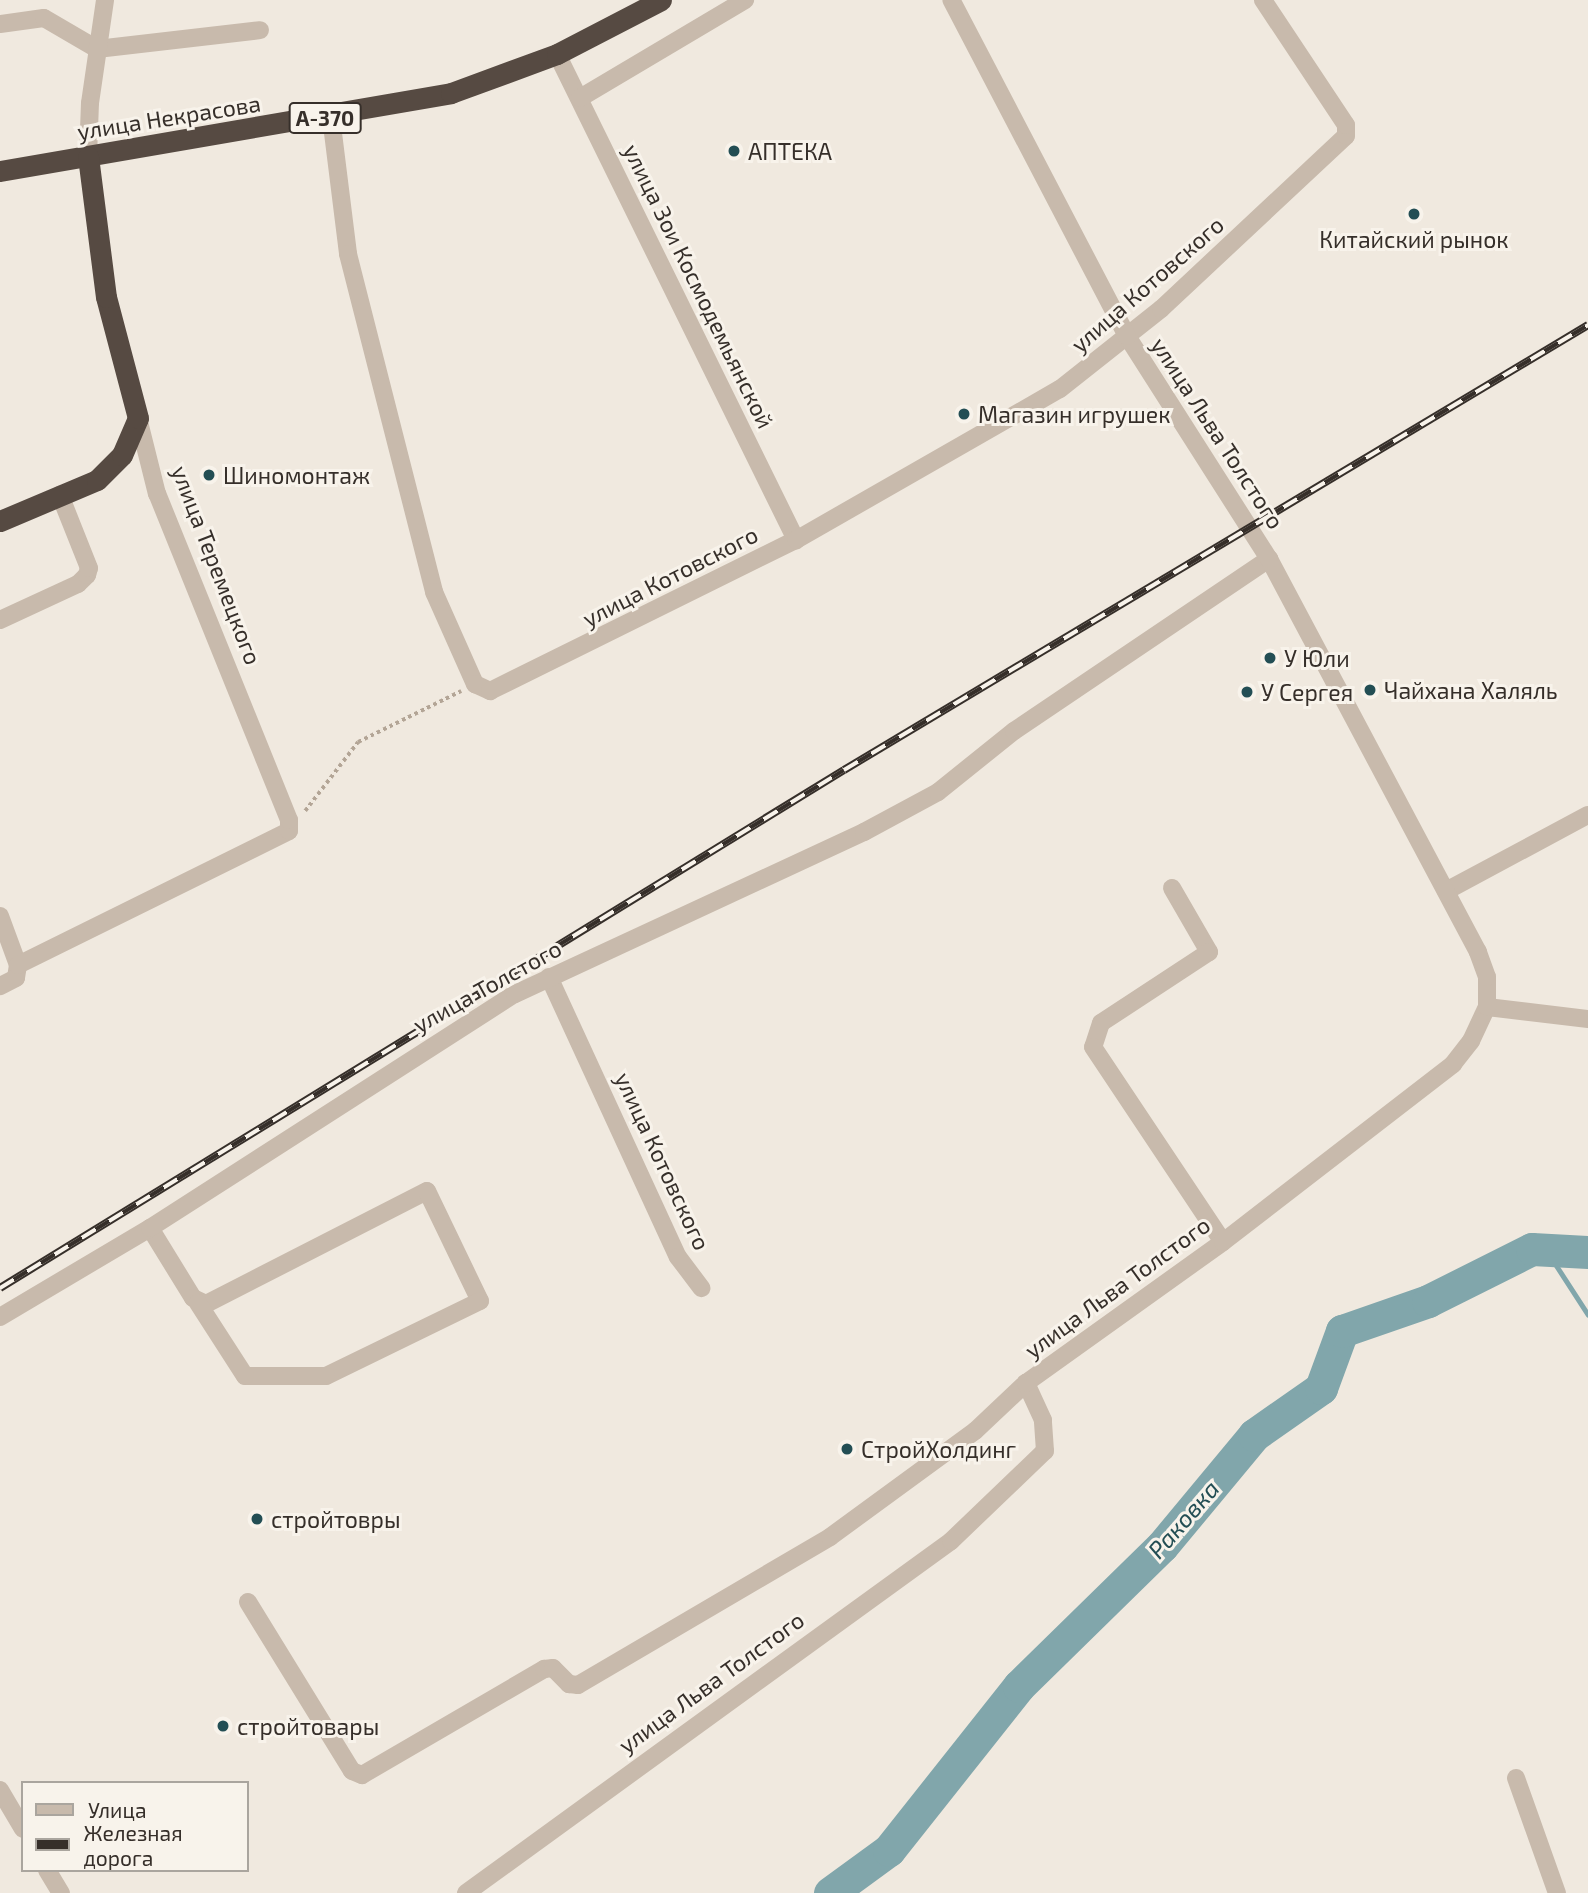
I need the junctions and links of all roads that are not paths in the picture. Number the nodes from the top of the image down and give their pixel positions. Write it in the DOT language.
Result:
graph roads {
  1 [pos="105,0"];
  2 [pos="661,0"];
  3 [pos="745,0"];
  4 [pos="951,0"];
  5 [pos="1263,0"];
  6 [pos="0,24"];
  7 [pos="260,30"];
  8 [pos="97,49"];
  9 [pos="556,54"];
  10 [pos="580,98"];
  11 [pos="331,117"];
  12 [pos="88,157"];
  13 [pos="0,172"];
  14 [pos="1127,336"];
  15 [pos="138,418"];
  16 [pos="60,495"];
  17 [pos="0,522"];
  18 [pos="796,540"];
  19 [pos="1269,559"];
  20 [pos="0,620"];
  21 [pos="1588,816"];
  22 [pos="1172,888"];
  23 [pos="1446,891"];
  24 [pos="1,925"];
  25 [pos="18,965"];
  26 [pos="549,977"];
  27 [pos="0,986"];
  28 [pos="1487,1007"];
  29 [pos="1588,1019"];
  30 [pos="150,1228"];
  31 [pos="1223,1242"];
  32 [pos="701,1288"];
  33 [pos="198,1303"];
  34 [pos="0,1317"];
  35 [pos="1026,1383"];
  36 [pos="248,1602"];
  37 [pos="1516,1778"];
  38 [pos="0,1790"];
  39 [pos="21,1826"];
  40 [pos="48,1872"];
  41 [pos="61,1893"];
  42 [pos="466,1893"];
  43 [pos="1557,1893"];
  1 -- 8 [label="street"];
  2 -- 9 [label="highway, улица Некрасова / А-370"];
  3 -- 10 [label="street"];
  4 -- 14 [label="street, улица Льва Толстого"];
  5 -- 14 [label="street, улица Котовского"];
  6 -- 8 [label="street"];
  7 -- 8 [label="street"];
  8 -- 12 [label="street"];
  9 -- 10 [label="street, улица Зои Космодемьянской"];
  9 -- 11 [label="highway, улица Некрасова / А-370"];
  10 -- 18 [label="street, улица Зои Космодемьянской"];
  11 -- 12 [label="highway, улица Некрасова / А-370"];
  11 -- 18 [label="street, улица Котовского"];
  12 -- 13 [label="highway, улица Некрасова / А-370"];
  12 -- 15 [label="highway, улица Теремецкого"];
  14 -- 18 [label="street, улица Котовского"];
  14 -- 19 [label="street, улица Льва Толстого"];
  15 -- 16 [label="highway"];
  15 -- 25 [label="street, улица Теремецкого"];
  16 -- 17 [label="highway"];
  16 -- 20 [label="street"];
  19 -- 23 [label="street, улица Льва Толстого"];
  19 -- 26 [label="street, улица Толстого"];
  21 -- 23 [label="street"];
  22 -- 31 [label="street"];
  23 -- 28 [label="street, улица Льва Толстого"];
  24 -- 25 [label="street"];
  25 -- 27 [label="street"];
  26 -- 30 [label="street, улица Толстого"];
  26 -- 32 [label="street, улица Котовского"];
  28 -- 29 [label="street"];
  28 -- 31 [label="street, улица Льва Толстого"];
  30 -- 33 [label="street"];
  30 -- 34 [label="street, улица Толстого"];
  31 -- 35 [label="street, улица Льва Толстого"];
  33 -- 33 [label="street"];
  35 -- 36 [label="street"];
  35 -- 42 [label="street, улица Льва Толстого"];
  37 -- 43 [label="street"];
  38 -- 39 [label="street"];
  40 -- 41 [label="street"];
}
